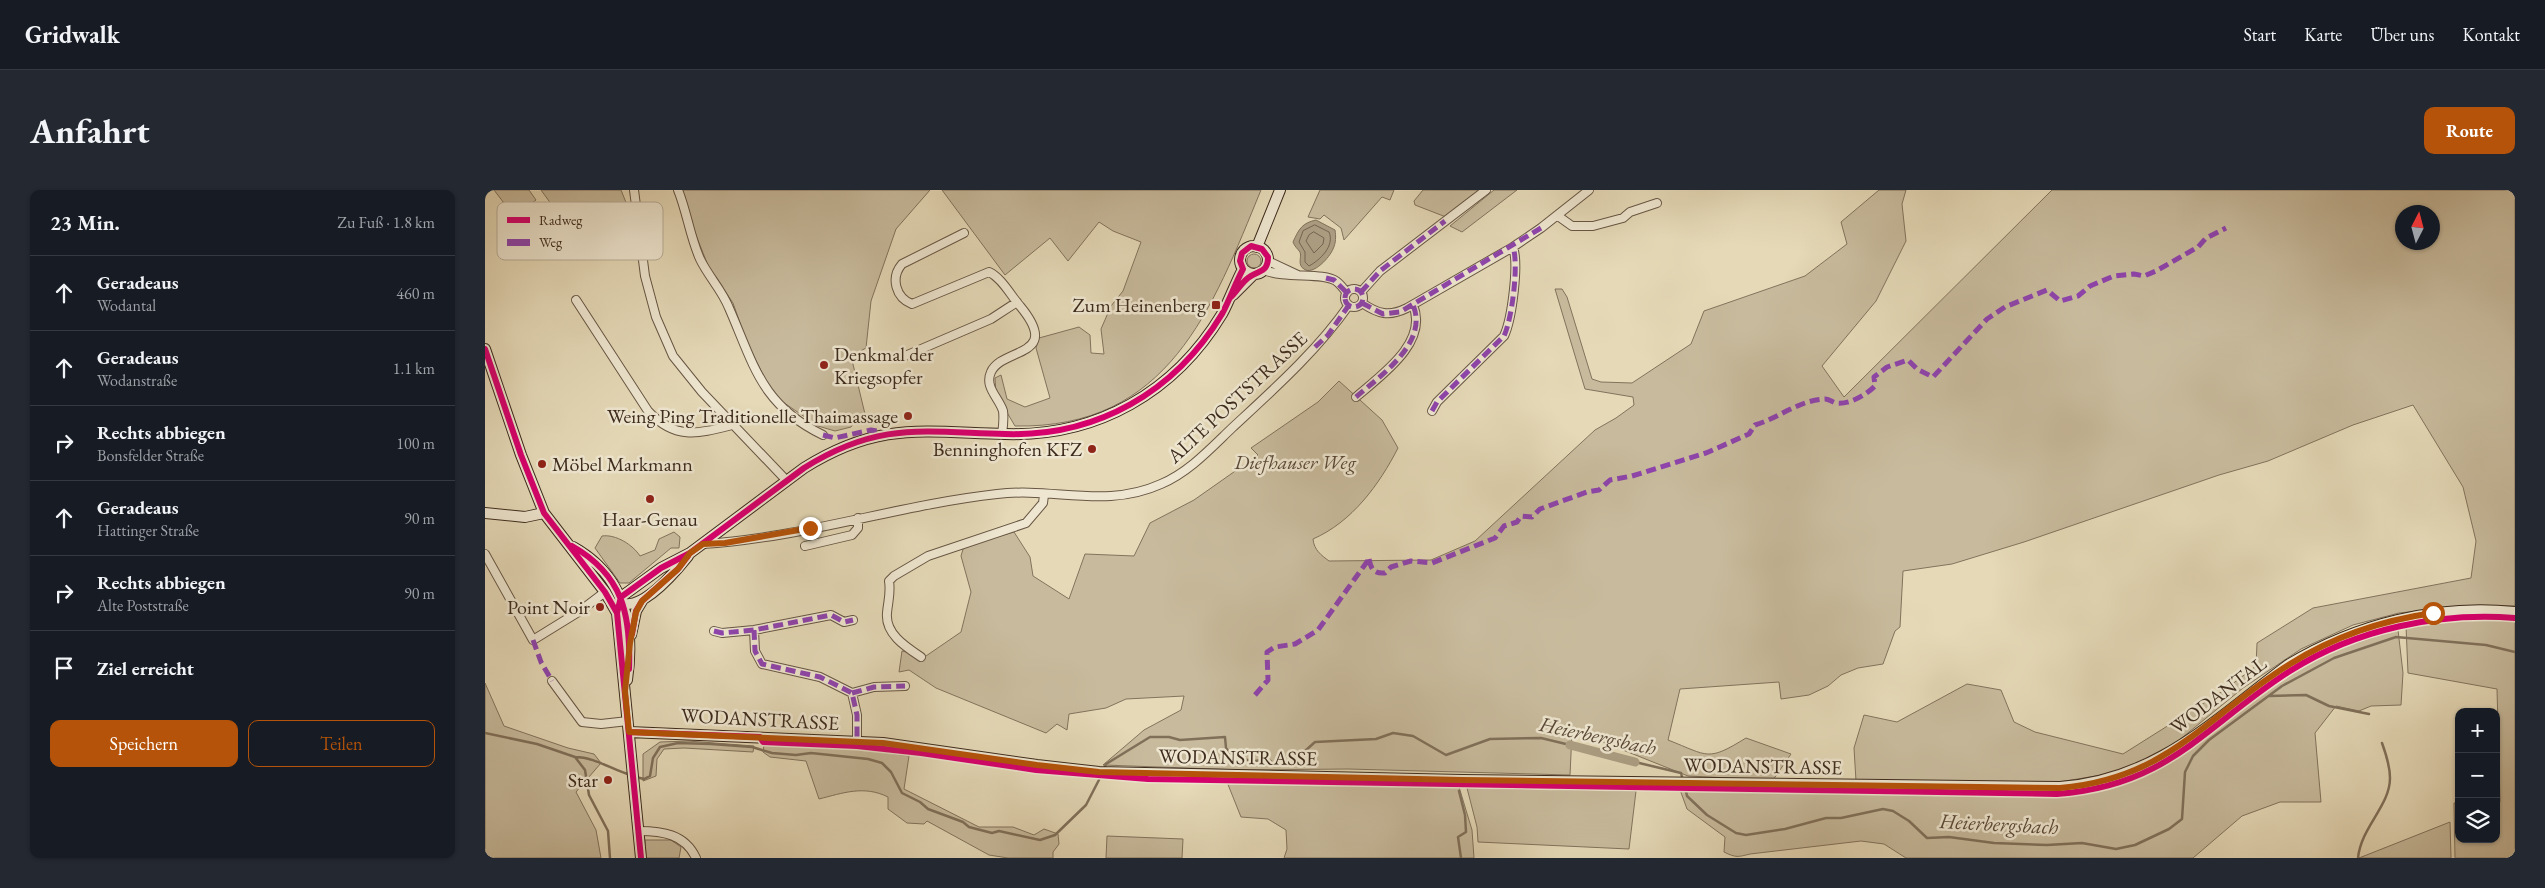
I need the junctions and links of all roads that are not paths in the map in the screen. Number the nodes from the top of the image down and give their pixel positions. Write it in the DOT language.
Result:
graph roads {
  1 [pos="678,190"];
  2 [pos="1280,190"];
  3 [pos="1486,190"];
  4 [pos="1589,190"];
  5 [pos="1657,203"];
  6 [pos="1558,216"];
  7 [pos="965,234"];
  8 [pos="1257,247"];
  9 [pos="1513,247"];
  10 [pos="643,260"];
  11 [pos="1266,266"];
  12 [pos="1243,269"];
  13 [pos="1253,274"];
  14 [pos="1361,292"];
  15 [pos="1347,293"];
  16 [pos="1231,296"];
  17 [pos="576,300"];
  18 [pos="1017,302"];
  19 [pos="1362,303"];
  20 [pos="1349,305"];
  21 [pos="1413,305"];
  22 [pos="485,349"];
  23 [pos="905,356"];
  24 [pos="1356,397"];
  25 [pos="1432,411"];
  26 [pos="732,425"];
  27 [pos="1003,434"];
  28 [pos="823,435"];
  29 [pos="787,481"];
  30 [pos="1044,495"];
  31 [pos="485,513"];
  32 [pos="543,513"];
  33 [pos="858,518"];
  34 [pos="703,544"];
  35 [pos="570,545"];
  36 [pos="805,546"];
  37 [pos="690,553"];
  38 [pos="485,554"];
  39 [pos="606,595"];
  40 [pos="642,601"];
  41 [pos="621,604"];
  42 [pos="2515,612"];
  43 [pos="853,620"];
  44 [pos="754,630"];
  45 [pos="714,631"];
  46 [pos="630,643"];
  47 [pos="921,657"];
  48 [pos="552,681"];
  49 [pos="905,686"];
  50 [pos="625,691"];
  51 [pos="851,693"];
  52 [pos="628,727"];
  53 [pos="857,741"];
  54 [pos="1938,787"];
  55 [pos="639,831"];
  56 [pos="641,858"];
  57 [pos="696,858"];
  1 -- 28 [label="street"];
  2 -- 8 [label="main road"];
  3 -- 14 [label="street"];
  4 -- 6 [label="street"];
  5 -- 6 [label="street"];
  6 -- 9 [label="street"];
  7 -- 18 [label="street"];
  8 -- 11 [label="main road"];
  8 -- 12 [label="main road"];
  9 -- 21 [label="street"];
  9 -- 25 [label="street"];
  10 -- 26 [label="street"];
  11 -- 13 [label="main road"];
  11 -- 15 [label="street"];
  12 -- 13 [label="main road"];
  12 -- 16 [label="main road"];
  13 -- 16 [label="main road"];
  14 -- 15 [label="street"];
  14 -- 19 [label="street"];
  15 -- 20 [label="street"];
  16 -- 27 [label="main road"];
  17 -- 26 [label="street"];
  18 -- 23 [label="street"];
  18 -- 27 [label="street"];
  19 -- 20 [label="street"];
  19 -- 21 [label="street"];
  20 -- 30 [label="street, ALTE POSTSTRASSE"];
  21 -- 24 [label="street"];
  22 -- 32 [label="main road"];
  26 -- 29 [label="street"];
  27 -- 29 [label="main road"];
  29 -- 34 [label="main road"];
  30 -- 33 [label="street, ALTE POSTSTRASSE"];
  30 -- 47 [label="street"];
  31 -- 32 [label="main road"];
  32 -- 35 [label="main road"];
  33 -- 34 [label="street, ALTE POSTSTRASSE"];
  33 -- 36 [label="street"];
  34 -- 37 [label="main road"];
  35 -- 39 [label="main road"];
  35 -- 41 [label="main road"];
  37 -- 40 [label="main road"];
  37 -- 41 [label="main road"];
  38 -- 39 [label="street"];
  39 -- 41 [label="main road"];
  40 -- 41 [label="main road"];
  40 -- 46 [label="main road"];
  41 -- 46 [label="main road"];
  41 -- 50 [label="main road"];
  42 -- 54 [label="main road, WODANTAL"];
  43 -- 44 [label="street"];
  44 -- 45 [label="street"];
  44 -- 51 [label="street"];
  46 -- 50 [label="main road"];
  48 -- 52 [label="street"];
  49 -- 51 [label="street"];
  50 -- 52 [label="main road"];
  51 -- 53 [label="street"];
  52 -- 53 [label="main road, WODANSTRASSE"];
  52 -- 55 [label="main road"];
  53 -- 54 [label="main road, WODANSTRASSE"];
  55 -- 56 [label="main road"];
  55 -- 57 [label="street"];
}
